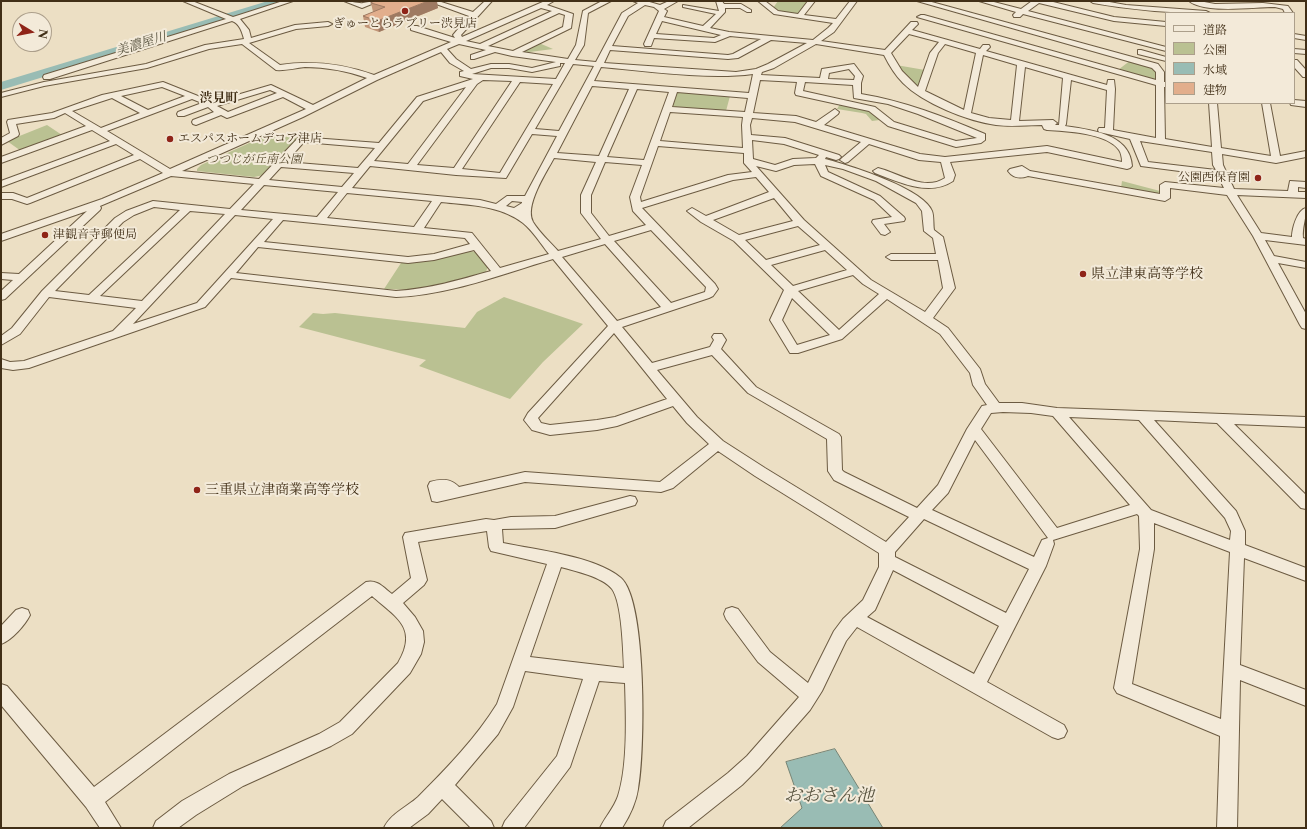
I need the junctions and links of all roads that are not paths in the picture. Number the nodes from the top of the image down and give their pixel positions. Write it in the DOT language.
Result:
graph roads {
  1 [pos="186,1"];
  2 [pos="290,1"];
  3 [pos="347,1"];
  4 [pos="376,1"];
  5 [pos="431,1"];
  6 [pos="489,1"];
  7 [pos="551,1"];
  8 [pos="608,1"];
  9 [pos="676,1"];
  10 [pos="761,1"];
  11 [pos="774,1"];
  12 [pos="812,1"];
  13 [pos="854,1"];
  14 [pos="916,1"];
  15 [pos="920,1"];
  16 [pos="982,1"];
  17 [pos="1039,1"];
  18 [pos="1093,1"];
  19 [pos="1173,1"];
  20 [pos="1192,1"];
  21 [pos="640,2"];
  22 [pos="540,5"];
  23 [pos="685,6"];
  24 [pos="720,7"];
  25 [pos="768,7"];
  26 [pos="660,8"];
  27 [pos="558,11"];
  28 [pos="749,11"];
  29 [pos="1021,12"];
  30 [pos="1168,12"];
  31 [pos="1288,12"];
  32 [pos="1165,13"];
  33 [pos="474,15"];
  34 [pos="800,16"];
  35 [pos="921,17"];
  36 [pos="232,19"];
  37 [pos="661,19"];
  38 [pos="838,22"];
  39 [pos="328,24"];
  40 [pos="1164,24"];
  41 [pos="1008,25"];
  42 [pos="414,28"];
  43 [pos="704,29"];
  44 [pos="908,31"];
  45 [pos="1101,32"];
  46 [pos="729,34"];
  47 [pos="652,36"];
  48 [pos="1295,36"];
  49 [pos="1157,37"];
  50 [pos="769,38"];
  51 [pos="995,38"];
  52 [pos="1306,38"];
  53 [pos="460,41"];
  54 [pos="944,41"];
  55 [pos="247,42"];
  56 [pos="815,42"];
  57 [pos="1148,45"];
  58 [pos="480,47"];
  59 [pos="440,48"];
  60 [pos="607,48"];
  61 [pos="1165,49"];
  62 [pos="493,50"];
  63 [pos="645,51"];
  64 [pos="1295,51"];
  65 [pos="981,52"];
  66 [pos="1138,52"];
  67 [pos="1306,52"];
  68 [pos="886,53"];
  69 [pos="512,54"];
  70 [pos="474,57"];
  71 [pos="109,58"];
  72 [pos="1130,58"];
  73 [pos="538,59"];
  74 [pos="1165,59"];
  75 [pos="566,62"];
  76 [pos="1021,63"];
  77 [pos="1295,63"];
  78 [pos="598,65"];
  79 [pos="130,70"];
  80 [pos="528,70"];
  81 [pos="469,71"];
  82 [pos="1112,71"];
  83 [pos="758,74"];
  84 [pos="1306,75"];
  85 [pos="1067,76"];
  86 [pos="374,78"];
  87 [pos="478,79"];
  88 [pos="518,80"];
  89 [pos="800,80"];
  90 [pos="824,81"];
  91 [pos="557,82"];
  92 [pos="590,83"];
  93 [pos="857,83"];
  94 [pos="1163,85"];
  95 [pos="634,87"];
  96 [pos="1111,89"];
  97 [pos="1,90"];
  98 [pos="674,90"];
  99 [pos="920,93"];
  100 [pos="283,94"];
  101 [pos="1,95"];
  102 [pos="113,95"];
  103 [pos="752,96"];
  104 [pos="190,97"];
  105 [pos="1295,103"];
  106 [pos="210,104"];
  107 [pos="1213,104"];
  108 [pos="1266,104"];
  109 [pos="1306,104"];
  110 [pos="313,109"];
  111 [pos="667,109"];
  112 [pos="65,110"];
  113 [pos="221,112"];
  114 [pos="835,112"];
  115 [pos="146,113"];
  116 [pos="181,114"];
  117 [pos="967,114"];
  118 [pos="748,115"];
  119 [pos="196,122"];
  120 [pos="1015,122"];
  121 [pos="1046,123"];
  122 [pos="1062,124"];
  123 [pos="818,125"];
  124 [pos="96,129"];
  125 [pos="529,131"];
  126 [pos="1109,132"];
  127 [pos="563,134"];
  128 [pos="747,137"];
  129 [pos="1134,137"];
  130 [pos="117,141"];
  131 [pos="867,141"];
  132 [pos="1,142"];
  133 [pos="1160,142"];
  134 [pos="654,144"];
  135 [pos="381,146"];
  136 [pos="1216,151"];
  137 [pos="1306,154"];
  138 [pos="142,155"];
  139 [pos="551,155"];
  140 [pos="749,156"];
  141 [pos="822,157"];
  142 [pos="601,159"];
  143 [pos="1,160"];
  144 [pos="846,160"];
  145 [pos="945,160"];
  146 [pos="1276,160"];
  147 [pos="646,163"];
  148 [pos="279,164"];
  149 [pos="367,164"];
  150 [pos="411,167"];
  151 [pos="360,171"];
  152 [pos="456,172"];
  153 [pos="1027,172"];
  154 [pos="170,173"];
  155 [pos="758,174"];
  156 [pos="1222,174"];
  157 [pos="261,182"];
  158 [pos="1,184"];
  159 [pos="1306,185"];
  160 [pos="534,186"];
  161 [pos="344,191"];
  162 [pos="1230,192"];
  163 [pos="774,194"];
  164 [pos="1293,194"];
  165 [pos="1306,195"];
  166 [pos="1,196"];
  167 [pos="510,198"];
  168 [pos="438,199"];
  169 [pos="105,201"];
  170 [pos="480,203"];
  171 [pos="527,204"];
  172 [pos="188,207"];
  173 [pos="636,207"];
  174 [pos="505,210"];
  175 [pos="692,211"];
  176 [pos="1306,211"];
  177 [pos="234,212"];
  178 [pos="280,217"];
  179 [pos="320,220"];
  180 [pos="705,220"];
  181 [pos="528,222"];
  182 [pos="800,222"];
  183 [pos="652,227"];
  184 [pos="417,230"];
  185 [pos="885,232"];
  186 [pos="1258,236"];
  187 [pos="1,238"];
  188 [pos="738,239"];
  189 [pos="607,240"];
  190 [pos="1302,241"];
  191 [pos="256,244"];
  192 [pos="476,246"];
  193 [pos="828,246"];
  194 [pos="555,255"];
  195 [pos="891,257"];
  196 [pos="942,257"];
  197 [pos="1270,258"];
  198 [pos="764,264"];
  199 [pos="1306,265"];
  200 [pos="854,270"];
  201 [pos="498,272"];
  202 [pos="229,274"];
  203 [pos="1,276"];
  204 [pos="22,277"];
  205 [pos="790,290"];
  206 [pos="46,293"];
  207 [pos="886,294"];
  208 [pos="1,297"];
  209 [pos="92,298"];
  210 [pos="144,305"];
  211 [pos="669,308"];
  212 [pos="926,318"];
  213 [pos="1306,325"];
  214 [pos="614,326"];
  215 [pos="117,334"];
  216 [pos="838,336"];
  217 [pos="718,337"];
  218 [pos="1,341"];
  219 [pos="716,350"];
  220 [pos="1,363"];
  221 [pos="648,368"];
  222 [pos="675,402"];
  223 [pos="996,407"];
  224 [pos="1057,412"];
  225 [pos="1142,415"];
  226 [pos="1221,419"];
  227 [pos="1306,422"];
  228 [pos="974,429"];
  229 [pos="718,444"];
  230 [pos="456,493"];
  231 [pos="630,501"];
  232 [pos="1306,504"];
  233 [pos="1143,510"];
  234 [pos="921,513"];
  235 [pos="494,526"];
  236 [pos="1047,544"];
  237 [pos="1237,550"];
  238 [pos="887,555"];
  239 [pos="556,560"];
  240 [pos="1038,566"];
  241 [pos="1306,575"];
  242 [pos="391,604"];
  243 [pos="732,614"];
  244 [pos="22,615"];
  245 [pos="856,618"];
  246 [pos="1009,623"];
  247 [pos="1,637"];
  248 [pos="519,663"];
  249 [pos="1232,669"];
  250 [pos="594,673"];
  251 [pos="633,676"];
  252 [pos="977,685"];
  253 [pos="1,692"];
  254 [pos="810,695"];
  255 [pos="1306,698"];
  256 [pos="1058,731"];
  257 [pos="1229,731"];
  258 [pos="442,786"];
  259 [pos="93,800"];
  260 [pos="112,828"];
  261 [pos="163,828"];
  262 [pos="394,828"];
  263 [pos="484,828"];
  264 [pos="512,828"];
  265 [pos="610,828"];
  266 [pos="673,828"];
  267 [pos="1227,828"];
  1 -- 36 [label="street"];
  2 -- 36 [label="street"];
  3 -- 4 [label="street"];
  5 -- 33 [label="street"];
  6 -- 33 [label="street"];
  7 -- 22 [label="street"];
  8 -- 75 [label="street"];
  9 -- 26 [label="street"];
  10 -- 25 [label="street"];
  11 -- 25 [label="street"];
  12 -- 34 [label="street"];
  13 -- 38 [label="street"];
  14 -- 35 [label="street"];
  15 -- 41 [label="street"];
  16 -- 29 [label="street"];
  17 -- 29 [label="street"];
  17 -- 40 [label="street"];
  18 -- 32 [label="street"];
  19 -- 30 [label="street"];
  20 -- 31 [label="street"];
  21 -- 26 [label="street"];
  21 -- 60 [label="street"];
  22 -- 27 [label="street"];
  22 -- 53 [label="street"];
  23 -- 24 [label="street"];
  24 -- 28 [label="street"];
  24 -- 43 [label="street"];
  25 -- 34 [label="street"];
  26 -- 37 [label="street"];
  27 -- 58 [label="street"];
  27 -- 69 [label="street"];
  29 -- 41 [label="street"];
  29 -- 45 [label="street"];
  33 -- 53 [label="street"];
  34 -- 38 [label="street"];
  35 -- 44 [label="street"];
  35 -- 51 [label="street"];
  36 -- 55 [label="street"];
  36 -- 71 [label="street"];
  37 -- 43 [label="street"];
  37 -- 47 [label="street"];
  38 -- 56 [label="street"];
  39 -- 55 [label="street"];
  40 -- 49 [label="street"];
  41 -- 51 [label="street"];
  41 -- 72 [label="street"];
  42 -- 53 [label="street"];
  43 -- 46 [label="street"];
  44 -- 54 [label="street"];
  44 -- 68 [label="street"];
  45 -- 49 [label="street"];
  45 -- 57 [label="street"];
  46 -- 47 [label="street"];
  46 -- 50 [label="street"];
  47 -- 63 [label="street"];
  48 -- 52 [label="street"];
  49 -- 57 [label="street"];
  50 -- 56 [label="street"];
  50 -- 63 [label="street"];
  51 -- 65 [label="street"];
  51 -- 82 [label="street"];
  53 -- 58 [label="street"];
  53 -- 59 [label="street"];
  54 -- 65 [label="street"];
  54 -- 99 [label="street"];
  55 -- 79 [label="street"];
  55 -- 86 [label="street"];
  56 -- 68 [label="street"];
  56 -- 83 [label="street"];
  57 -- 61 [label="street"];
  57 -- 66 [label="street"];
  58 -- 62 [label="street"];
  59 -- 81 [label="street"];
  59 -- 86 [label="street"];
  60 -- 63 [label="street"];
  60 -- 78 [label="street"];
  62 -- 69 [label="street"];
  62 -- 70 [label="street"];
  64 -- 67 [label="street"];
  65 -- 76 [label="street"];
  65 -- 117 [label="street"];
  66 -- 72 [label="street"];
  66 -- 74 [label="street"];
  68 -- 99 [label="street"];
  69 -- 73 [label="street"];
  71 -- 79 [label="street"];
  71 -- 97 [label="street"];
  72 -- 82 [label="street"];
  72 -- 94 [label="street"];
  73 -- 75 [label="street"];
  73 -- 80 [label="street"];
  75 -- 78 [label="street"];
  75 -- 80 [label="street"];
  75 -- 91 [label="street"];
  76 -- 85 [label="street"];
  76 -- 120 [label="street"];
  77 -- 84 [label="street"];
  78 -- 83 [label="street"];
  78 -- 92 [label="street"];
  79 -- 101 [label="street"];
  80 -- 81 [label="street"];
  81 -- 87 [label="street"];
  82 -- 94 [label="street"];
  82 -- 96 [label="street"];
  83 -- 89 [label="street"];
  83 -- 103 [label="street"];
  85 -- 96 [label="street"];
  85 -- 122 [label="street"];
  86 -- 110 [label="street"];
  87 -- 88 [label="street"];
  87 -- 135 [label="street"];
  87 -- 150 [label="street"];
  88 -- 91 [label="street"];
  88 -- 152 [label="street"];
  89 -- 90 [label="street"];
  89 -- 93 [label="street"];
  90 -- 93 [label="street"];
  90 -- 93 [label="street"];
  91 -- 125 [label="street"];
  92 -- 95 [label="street"];
  92 -- 127 [label="street"];
  94 -- 133 [label="street"];
  95 -- 98 [label="street"];
  95 -- 142 [label="street"];
  96 -- 126 [label="street"];
  98 -- 103 [label="street"];
  98 -- 111 [label="street"];
  99 -- 117 [label="street"];
  100 -- 106 [label="street"];
  100 -- 110 [label="street"];
  100 -- 113 [label="street"];
  102 -- 104 [label="street"];
  102 -- 112 [label="street"];
  102 -- 115 [label="street"];
  103 -- 118 [label="street"];
  104 -- 106 [label="street"];
  104 -- 115 [label="street"];
  105 -- 109 [label="street"];
  106 -- 113 [label="street"];
  106 -- 116 [label="street"];
  107 -- 136 [label="street"];
  108 -- 146 [label="street"];
  110 -- 154 [label="street"];
  111 -- 118 [label="street"];
  111 -- 134 [label="street"];
  112 -- 124 [label="street"];
  112 -- 132 [label="street"];
  113 -- 119 [label="street"];
  114 -- 123 [label="street"];
  115 -- 124 [label="street"];
  117 -- 120 [label="street"];
  118 -- 123 [label="street"];
  118 -- 128 [label="street"];
  120 -- 121 [label="street"];
  121 -- 122 [label="street"];
  121 -- 145 [label="street"];
  122 -- 126 [label="street"];
  123 -- 131 [label="street"];
  124 -- 130 [label="street"];
  124 -- 143 [label="street"];
  125 -- 127 [label="street"];
  125 -- 152 [label="street"];
  126 -- 129 [label="street"];
  127 -- 139 [label="street"];
  128 -- 140 [label="street"];
  128 -- 141 [label="street"];
  129 -- 133 [label="street"];
  129 -- 156 [label="street"];
  130 -- 138 [label="street"];
  130 -- 158 [label="street"];
  131 -- 144 [label="street"];
  131 -- 145 [label="street"];
  133 -- 136 [label="street"];
  134 -- 140 [label="street"];
  134 -- 147 [label="street"];
  135 -- 148 [label="street"];
  135 -- 149 [label="street"];
  136 -- 146 [label="street"];
  136 -- 156 [label="street"];
  137 -- 146 [label="street"];
  138 -- 154 [label="street"];
  138 -- 166 [label="street"];
  139 -- 142 [label="street"];
  139 -- 160 [label="street"];
  140 -- 141 [label="street"];
  140 -- 155 [label="street"];
  141 -- 144 [label="street"];
  141 -- 185 [label="street"];
  141 -- 196 [label="street"];
  142 -- 147 [label="street"];
  142 -- 189 [label="street"];
  144 -- 145 [label="street"];
  147 -- 173 [label="street"];
  148 -- 151 [label="street"];
  148 -- 157 [label="street"];
  149 -- 150 [label="street"];
  149 -- 151 [label="street"];
  150 -- 152 [label="street"];
  151 -- 161 [label="street"];
  153 -- 162 [label="street"];
  154 -- 157 [label="street"];
  154 -- 169 [label="street"];
  155 -- 163 [label="street"];
  155 -- 173 [label="street"];
  156 -- 162 [label="street"];
  157 -- 161 [label="street"];
  157 -- 177 [label="street"];
  159 -- 164 [label="street"];
  160 -- 167 [label="street"];
  160 -- 171 [label="street"];
  161 -- 168 [label="street"];
  161 -- 179 [label="street"];
  162 -- 164 [label="street"];
  162 -- 186 [label="street"];
  163 -- 180 [label="street"];
  163 -- 182 [label="street"];
  164 -- 165 [label="street"];
  167 -- 170 [label="street"];
  167 -- 171 [label="street"];
  167 -- 174 [label="street"];
  168 -- 170 [label="street"];
  168 -- 184 [label="street"];
  169 -- 187 [label="street"];
  169 -- 204 [label="street"];
  170 -- 174 [label="street"];
  171 -- 174 [label="street"];
  171 -- 181 [label="street"];
  172 -- 177 [label="street"];
  172 -- 206 [label="street"];
  172 -- 209 [label="street"];
  173 -- 183 [label="street"];
  174 -- 181 [label="street"];
  175 -- 180 [label="street"];
  176 -- 190 [label="street"];
  177 -- 178 [label="street"];
  177 -- 210 [label="street"];
  178 -- 179 [label="street"];
  178 -- 191 [label="street"];
  179 -- 184 [label="street"];
  180 -- 188 [label="street"];
  181 -- 194 [label="street"];
  182 -- 188 [label="street"];
  182 -- 193 [label="street"];
  183 -- 189 [label="street"];
  183 -- 211 [label="street"];
  184 -- 192 [label="street"];
  186 -- 190 [label="street"];
  186 -- 197 [label="street"];
  188 -- 198 [label="street"];
  189 -- 194 [label="street"];
  189 -- 211 [label="street"];
  191 -- 192 [label="street"];
  191 -- 202 [label="street"];
  192 -- 201 [label="street"];
  193 -- 198 [label="street"];
  193 -- 200 [label="street"];
  194 -- 201 [label="street"];
  194 -- 214 [label="street"];
  195 -- 196 [label="street"];
  196 -- 212 [label="street"];
  197 -- 199 [label="street"];
  197 -- 213 [label="street"];
  198 -- 205 [label="street"];
  200 -- 205 [label="street"];
  200 -- 207 [label="street"];
  201 -- 202 [label="street"];
  202 -- 215 [label="street"];
  203 -- 204 [label="street"];
  204 -- 208 [label="street"];
  205 -- 216 [label="street"];
  205 -- 216 [label="street"];
  206 -- 209 [label="street"];
  206 -- 218 [label="street"];
  207 -- 212 [label="street"];
  207 -- 216 [label="street"];
  209 -- 210 [label="street"];
  210 -- 215 [label="street"];
  211 -- 214 [label="street"];
  212 -- 223 [label="street"];
  214 -- 221 [label="street"];
  214 -- 222 [label="street"];
  215 -- 220 [label="street"];
  217 -- 219 [label="street"];
  219 -- 221 [label="street"];
  219 -- 234 [label="street"];
  221 -- 222 [label="street"];
  222 -- 229 [label="street"];
  223 -- 224 [label="street"];
  223 -- 228 [label="street"];
  224 -- 225 [label="street"];
  224 -- 233 [label="street"];
  225 -- 226 [label="street"];
  225 -- 237 [label="street"];
  226 -- 227 [label="street"];
  226 -- 232 [label="street"];
  228 -- 233 [label="street"];
  228 -- 234 [label="street"];
  229 -- 230 [label="street"];
  229 -- 238 [label="street"];
  231 -- 235 [label="street"];
  233 -- 237 [label="street"];
  233 -- 257 [label="street"];
  234 -- 238 [label="street"];
  234 -- 240 [label="street"];
  235 -- 239 [label="street"];
  235 -- 242 [label="street"];
  236 -- 240 [label="street"];
  237 -- 241 [label="street"];
  237 -- 249 [label="street"];
  238 -- 245 [label="street"];
  238 -- 246 [label="street"];
  239 -- 248 [label="street"];
  239 -- 251 [label="street"];
  240 -- 246 [label="street"];
  242 -- 259 [label="street"];
  242 -- 261 [label="street"];
  243 -- 254 [label="street"];
  244 -- 247 [label="street"];
  245 -- 252 [label="street"];
  245 -- 254 [label="street"];
  246 -- 252 [label="street"];
  248 -- 250 [label="street"];
  248 -- 258 [label="street"];
  249 -- 255 [label="street"];
  249 -- 257 [label="street"];
  250 -- 251 [label="street"];
  250 -- 264 [label="street"];
  251 -- 265 [label="street"];
  252 -- 256 [label="street"];
  253 -- 259 [label="street"];
  254 -- 266 [label="street"];
  257 -- 267 [label="street"];
  258 -- 262 [label="street"];
  258 -- 263 [label="street"];
  259 -- 260 [label="street"];
}
